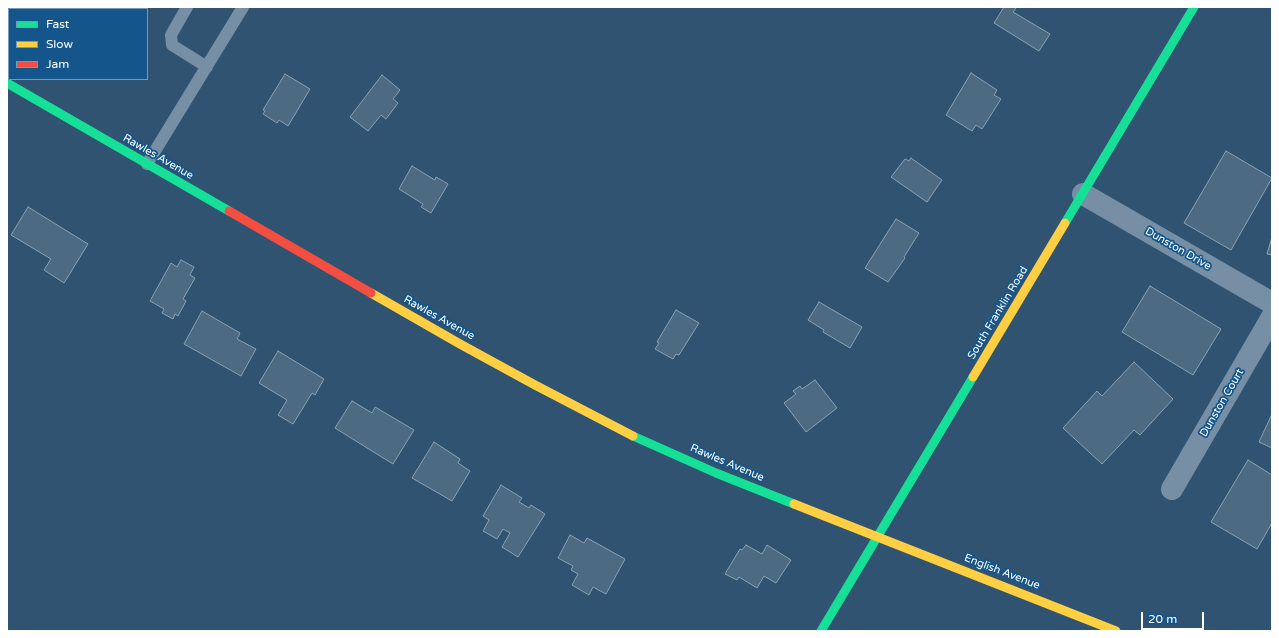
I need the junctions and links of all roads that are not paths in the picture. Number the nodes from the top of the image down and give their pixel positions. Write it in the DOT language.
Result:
graph roads {
  1 [pos="188,7"];
  2 [pos="243,7"];
  3 [pos="1192,8"];
  4 [pos="207,67"];
  5 [pos="7,83"];
  6 [pos="147,164"];
  7 [pos="1083,194"];
  8 [pos="1272,303"];
  9 [pos="1272,317"];
  10 [pos="1172,489"];
  11 [pos="878,536"];
  12 [pos="822,631"];
  13 [pos="1116,631"];
  1 -- 4 [label="lane"];
  2 -- 4 [label="lane"];
  3 -- 7 [label="street, South Franklin Road"];
  4 -- 6 [label="lane"];
  5 -- 6 [label="street, Rawles Avenue"];
  6 -- 11 [label="street, Rawles Avenue"];
  7 -- 8 [label="street, Dunston Drive"];
  7 -- 11 [label="street, South Franklin Road"];
  9 -- 10 [label="street, Dunston Court"];
  11 -- 12 [label="street, South Franklin Road"];
  11 -- 13 [label="street, English Avenue"];
}
